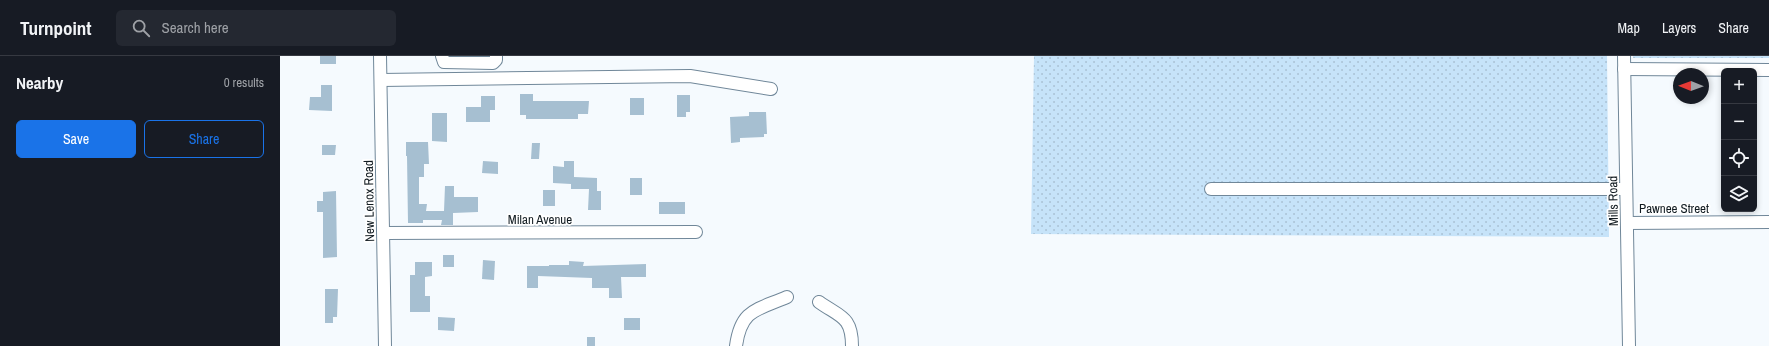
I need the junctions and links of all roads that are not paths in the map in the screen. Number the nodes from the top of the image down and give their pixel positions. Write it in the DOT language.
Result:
graph roads {
  1 [pos="380,56"];
  2 [pos="442,56"];
  3 [pos="496,56"];
  4 [pos="1624,56"];
  5 [pos="458,59"];
  6 [pos="1624,70"];
  7 [pos="1769,70"];
  8 [pos="457,79"];
  9 [pos="381,80"];
  10 [pos="771,89"];
  11 [pos="1626,188"];
  12 [pos="1211,189"];
  13 [pos="1769,222"];
  14 [pos="1627,223"];
  15 [pos="696,232"];
  16 [pos="384,233"];
  17 [pos="787,297"];
  18 [pos="819,302"];
  19 [pos="852,341"];
  20 [pos="385,346"];
  21 [pos="736,346"];
  22 [pos="1629,346"];
  1 -- 9 [label="street, New Lenox Road"];
  2 -- 5 [label="street"];
  3 -- 5 [label="street"];
  4 -- 6 [label="street, Mills Road"];
  5 -- 8 [label="street"];
  6 -- 7 [label="street"];
  6 -- 11 [label="street, Mills Road"];
  8 -- 9 [label="street"];
  8 -- 10 [label="street"];
  9 -- 16 [label="street, New Lenox Road"];
  11 -- 12 [label="street"];
  11 -- 14 [label="street, Mills Road"];
  13 -- 14 [label="street, Pawnee Street"];
  14 -- 22 [label="street, Mills Road"];
  15 -- 16 [label="street, Milan Avenue"];
  16 -- 20 [label="street, New Lenox Road"];
  17 -- 21 [label="street"];
  18 -- 19 [label="street"];
}
